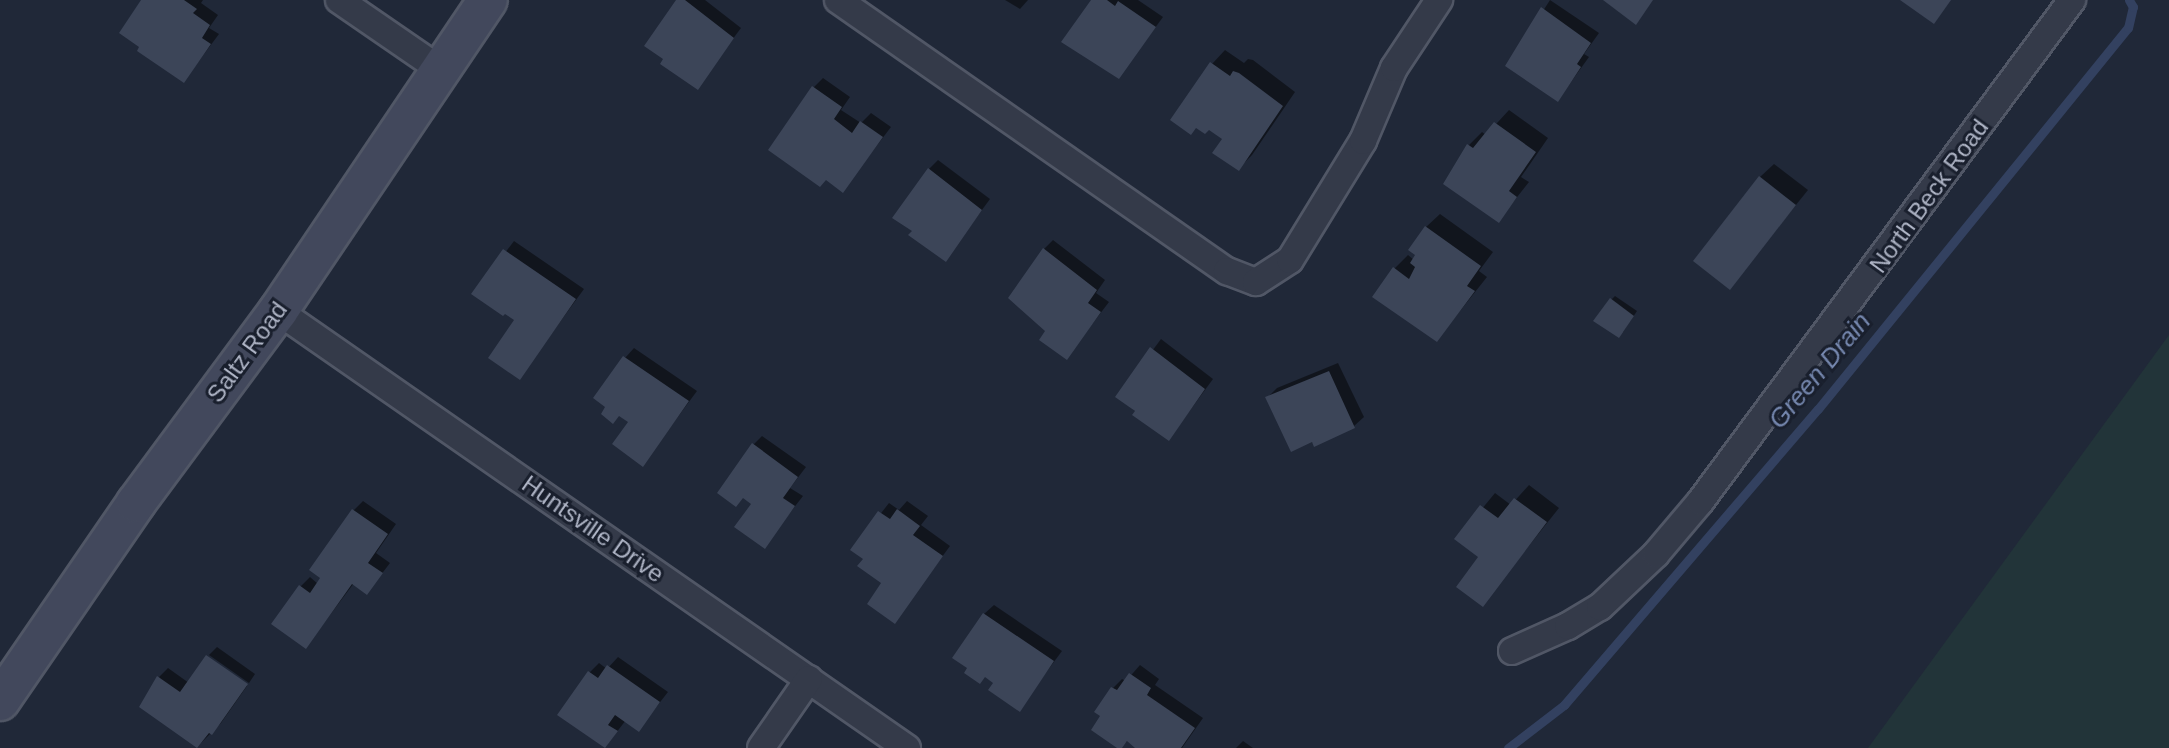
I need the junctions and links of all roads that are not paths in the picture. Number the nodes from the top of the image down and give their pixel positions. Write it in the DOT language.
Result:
graph roads {
  1 [pos="339,0"];
  2 [pos="488,0"];
  3 [pos="838,0"];
  4 [pos="1439,0"];
  5 [pos="2072,0"];
  6 [pos="441,70"];
  7 [pos="278,311"];
  8 [pos="1512,651"];
  9 [pos="809,679"];
  10 [pos="0,701"];
  11 [pos="761,748"];
  12 [pos="907,748"];
  1 -- 6 [label="street"];
  2 -- 6 [label="street, Saltz Road"];
  3 -- 4 [label="street"];
  5 -- 8 [label="street, North Beck Road"];
  6 -- 7 [label="street, Saltz Road"];
  7 -- 9 [label="street, Huntsville Drive"];
  7 -- 10 [label="street, Saltz Road"];
  9 -- 11 [label="street"];
  9 -- 12 [label="street, Huntsville Drive"];
}
